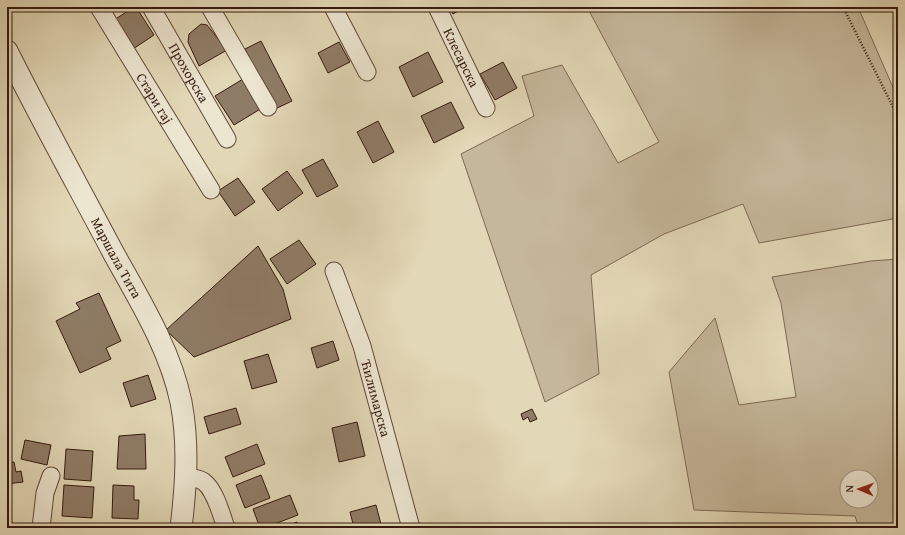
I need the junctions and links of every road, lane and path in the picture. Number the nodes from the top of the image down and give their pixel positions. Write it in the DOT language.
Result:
graph roads {
  1 [pos="99,7"];
  2 [pos="151,7"];
  3 [pos="210,7"];
  4 [pos="334,7"];
  5 [pos="437,7"];
  6 [pos="843,7"];
  7 [pos="7,51"];
  8 [pos="367,72"];
  9 [pos="268,107"];
  10 [pos="486,108"];
  11 [pos="898,117"];
  12 [pos="227,138"];
  13 [pos="211,190"];
  14 [pos="334,271"];
  15 [pos="51,476"];
  16 [pos="186,477"];
  17 [pos="41,528"];
  18 [pos="181,528"];
  19 [pos="226,528"];
  20 [pos="411,528"];
  1 -- 13 [label="street, Стари гај"];
  2 -- 12 [label="street, Прохорска"];
  3 -- 9 [label="street"];
  4 -- 8 [label="street"];
  5 -- 10 [label="street, Клесарска"];
  6 -- 11 [label="path"];
  7 -- 16 [label="street, Маршала Тита"];
  14 -- 20 [label="street, Ћилимарска"];
  15 -- 17 [label="street"];
  16 -- 18 [label="street, Маршала Тита"];
  16 -- 19 [label="street"];
}
